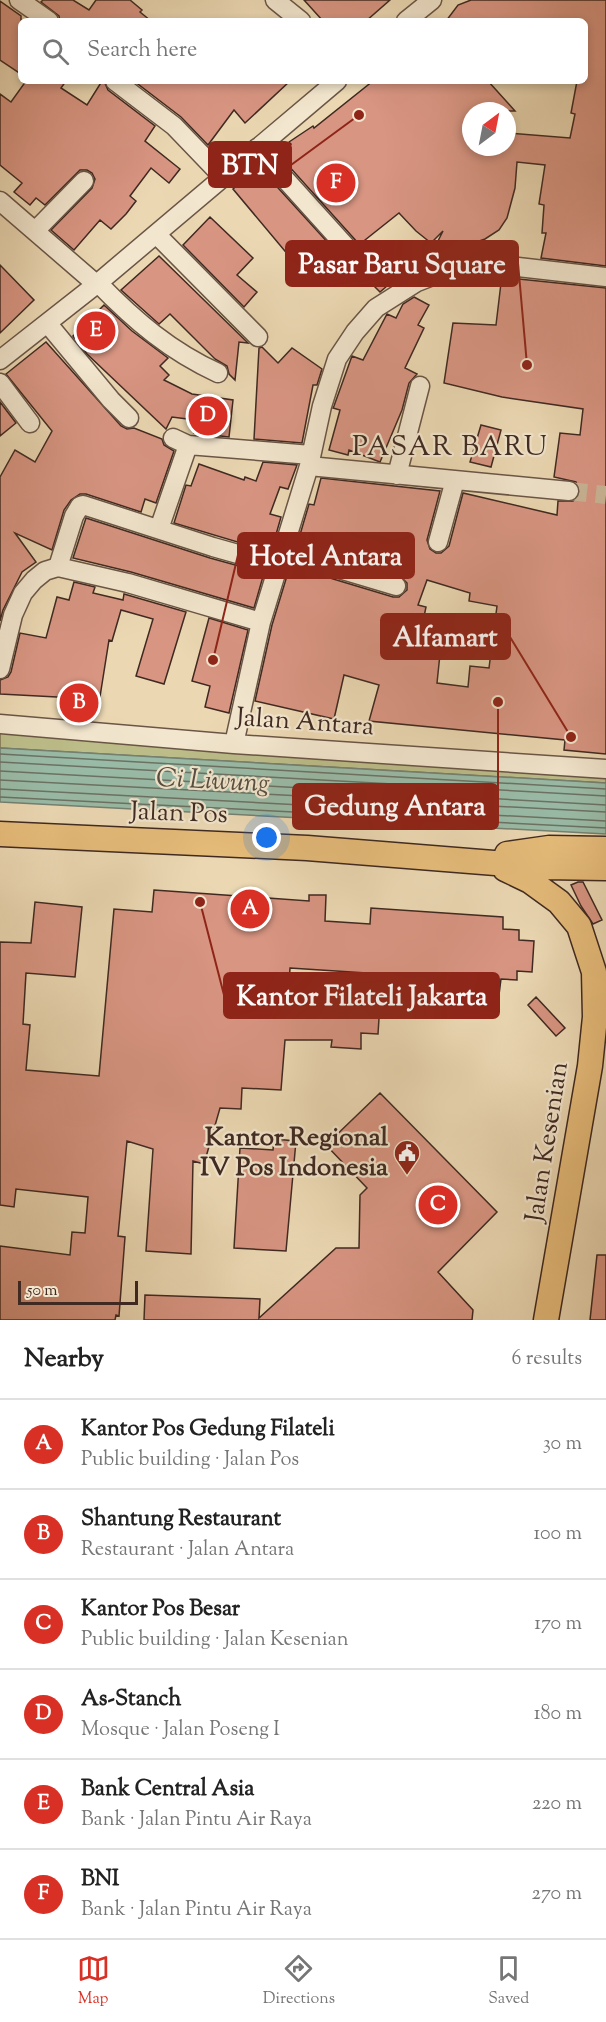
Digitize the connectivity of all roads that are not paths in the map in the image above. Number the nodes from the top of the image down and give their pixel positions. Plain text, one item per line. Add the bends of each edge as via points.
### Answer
1 (19, 0) edge
2 (275, 0) edge
3 (45, 18) edge
4 (297, 18) edge
5 (118, 84) edge
6 (333, 84) edge
7 (257, 148) junction
8 (223, 177) junction
9 (84, 181) dead end
10 (0, 201) edge
11 (34, 231) junction
12 (156, 234) junction
13 (350, 251) dead end
14 (606, 277) edge
15 (97, 284) junction
16 (48, 324) junction
17 (258, 337) dead end
18 (0, 360) edge
19 (218, 373) dead end
20 (0, 383) edge
21 (420, 386) dead end
22 (129, 418) dead end
23 (30, 423) dead end
24 (310, 460) junction
25 (396, 475) junction
26 (455, 480) junction
27 (569, 491) tunnel mouth
28 (159, 529) junction
29 (438, 542) dead end
30 (279, 559) junction
31 (58, 567) junction
32 (396, 586) dead end
33 (261, 622) junction
34 (0, 669) edge
35 (0, 724) edge
36 (234, 744) junction
37 (606, 769) edge
38 (0, 834) edge
39 (606, 849) edge
40 (485, 862) junction
41 (606, 868) edge
42 (606, 945) edge
43 (594, 972) junction
44 (546, 1320) edge

1 - 3 street
2 - 4 street
5 - 8 street via 174,126
6 - 7 street
7 - 8 street
7 - 13 street
8 - 12 street
9 - 11 street
10 - 11 street
11 - 15 street
12 - 15 street
12 - 17 street
14 - 24 street via 471,266 417,282 376,308 344,346 322,406
15 - 16 street
15 - 19 street via 149,332 191,361
16 - 18 street
16 - 22 street
20 - 23 street
21 - 25 street
24 - 25 street
24 - 28 street via 180,442
24 - 30 street
25 - 26 street
26 - 27 street
26 - 29 street
28 - 30 street
28 - 31 street via 80,506
30 - 32 street
30 - 33 street
31 - 33 street
31 - 34 street via 45,571 23,593 13,615
33 - 36 street
35 - 36 street, Jalan Antara
36 - 37 street, Jalan Antara
38 - 40 main road, Jalan Pos via 307,848
39 - 40 main road via 549,848 506,854
40 - 41 main road, Jalan Pos
40 - 43 main road via 530,881 559,903 579,926
42 - 43 main road
43 - 44 main road, Jalan Kesenian via 590,1066

